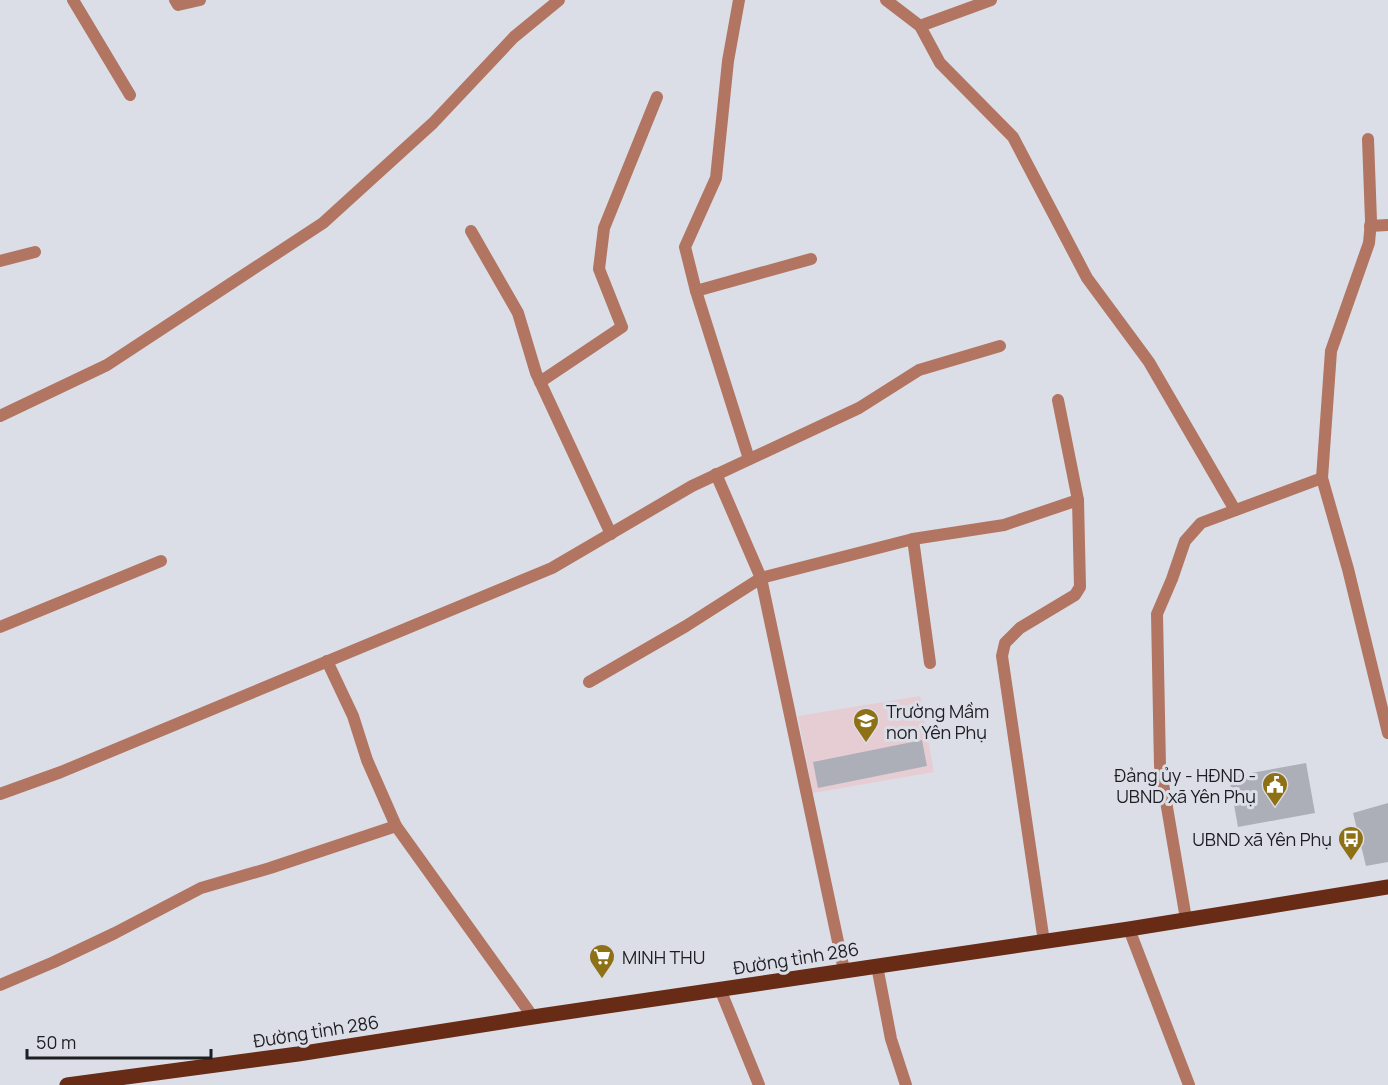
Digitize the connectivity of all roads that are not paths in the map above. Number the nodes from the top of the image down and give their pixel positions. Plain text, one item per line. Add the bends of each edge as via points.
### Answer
1 (73, 0) edge
2 (176, 0) edge
3 (200, 0) edge
4 (559, 0) edge
5 (739, 0) edge
6 (886, 0) edge
7 (991, 0) edge
8 (920, 26) junction
9 (130, 95) dead end
10 (657, 97) dead end
11 (1368, 140) dead end
12 (1388, 225) edge
13 (1370, 226) junction
14 (471, 231) dead end
15 (35, 252) dead end
16 (811, 259) dead end
17 (0, 261) edge
18 (696, 291) junction
19 (1000, 346) dead end
20 (540, 382) junction
21 (1058, 400) dead end
22 (0, 416) edge
23 (749, 459) junction
24 (717, 474) junction
25 (1322, 478) junction
26 (1078, 500) junction
27 (1234, 510) junction
28 (611, 534) junction
29 (913, 539) junction
30 (161, 561) dead end
31 (761, 578) junction
32 (0, 627) edge
33 (327, 661) junction
34 (930, 663) dead end
35 (589, 682) dead end
36 (1388, 733) edge
37 (0, 794) edge
38 (396, 826) junction
39 (1388, 887) edge
40 (1186, 919) junction
41 (1129, 929) junction
42 (1044, 942) junction
43 (877, 966) junction
44 (844, 970) junction
45 (0, 985) edge
46 (720, 989) junction
47 (533, 1017) junction
48 (67, 1085) edge
49 (759, 1085) edge
50 (906, 1085) edge
51 (1189, 1085) edge

1 - 9 street
2 - 3 street via 178,5
4 - 22 street via 514,38 433,123 323,223 107,365
5 - 18 street via 728,61 716,178 685,247
6 - 8 street
7 - 8 street
8 - 27 street via 940,63 1013,137 1087,278 1149,362
10 - 20 street via 604,228 599,269 622,327
11 - 13 street
12 - 13 street
13 - 25 street via 1369,243 1331,351
14 - 20 street via 518,313
15 - 17 street
16 - 18 street
18 - 23 street
19 - 23 street via 919,370 859,408
20 - 28 street
21 - 26 street
23 - 24 street
24 - 28 street
24 - 31 street
25 - 27 street
25 - 36 street
26 - 29 street via 1004,525
26 - 42 street via 1080,587 1075,595 1020,628 1005,643 1002,656
27 - 40 street via 1201,523 1185,541 1157,614 1160,766
28 - 33 street via 552,568
29 - 31 street
29 - 34 street
30 - 32 street
31 - 35 street
31 - 44 street
33 - 37 street
33 - 38 street
38 - 45 street via 201,888 115,933
38 - 47 street
39 - 40 main road, Đường tỉnh 286
40 - 41 main road, Đường tỉnh 286
41 - 42 main road, Đường tỉnh 286
41 - 51 street
42 - 43 main road, Đường tỉnh 286
43 - 44 main road, Đường tỉnh 286
43 - 50 street via 891,1039
44 - 46 main road, Đường tỉnh 286
46 - 47 main road, Đường tỉnh 286
46 - 49 street
47 - 48 main road, Đường tỉnh 286

